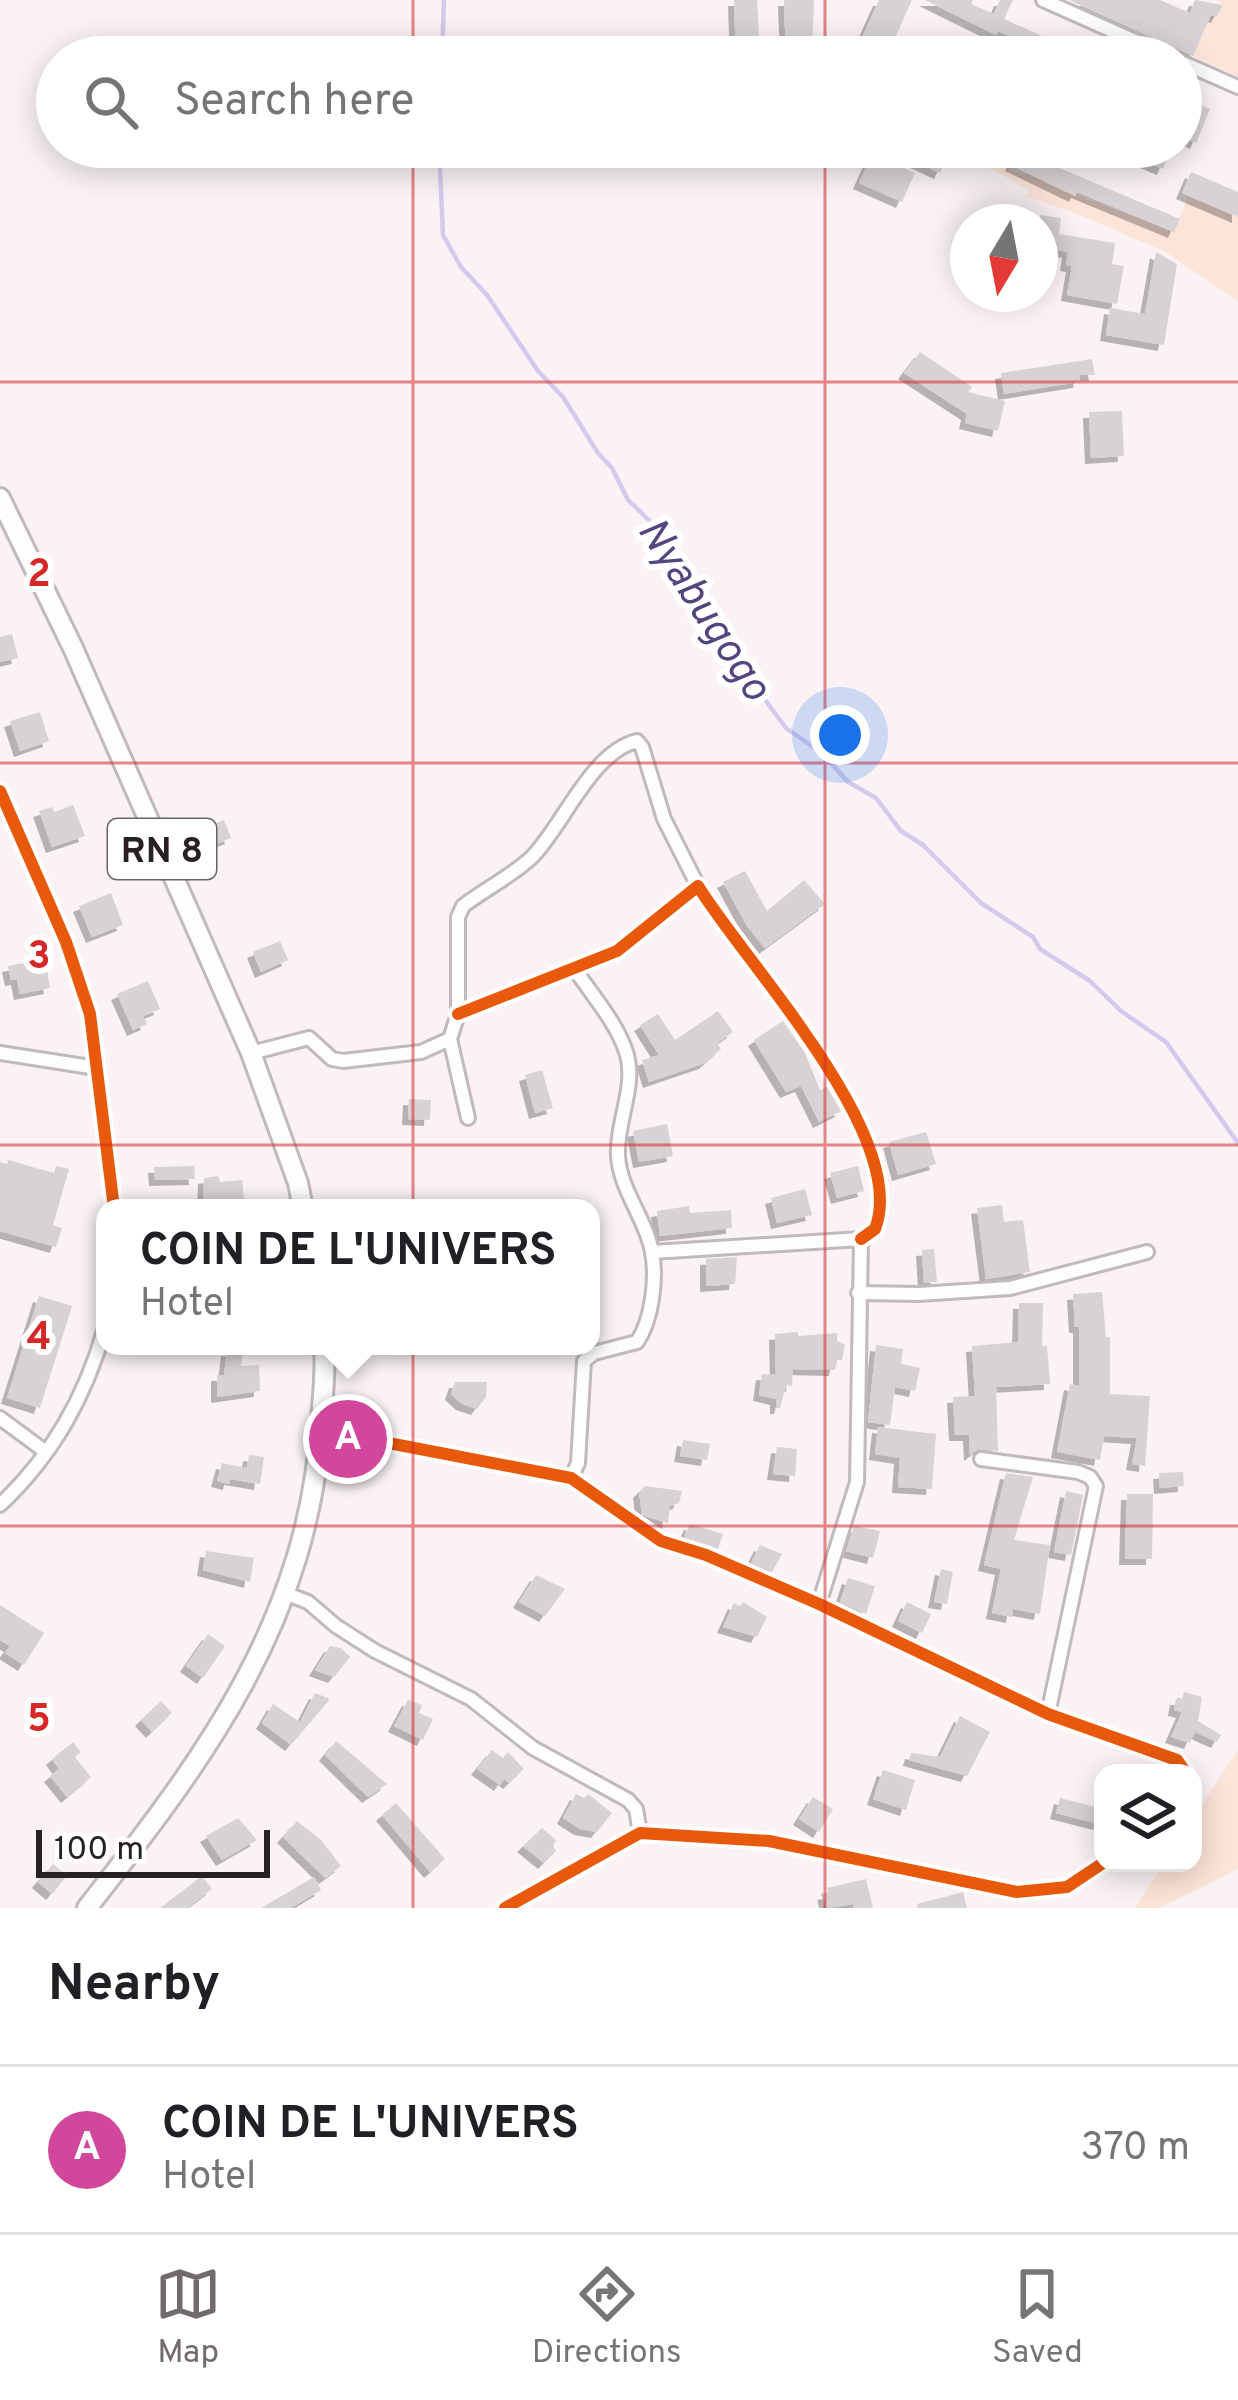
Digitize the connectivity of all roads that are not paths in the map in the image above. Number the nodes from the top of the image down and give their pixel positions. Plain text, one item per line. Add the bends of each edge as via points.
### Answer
1 (1043, 0) edge
2 (1124, 36) edge
3 (1202, 71) edge
4 (1238, 87) edge
5 (0, 499) edge
6 (0, 791) edge
7 (698, 886) junction
8 (574, 968) junction
9 (458, 1014) junction
10 (450, 1039) junction
11 (0, 1053) edge
12 (250, 1053) junction
13 (97, 1068) junction
14 (469, 1118) dead end
15 (113, 1199) edge
16 (301, 1199) edge
17 (860, 1239) junction
18 (652, 1252) junction
19 (1147, 1252) dead end
20 (858, 1293) junction
21 (600, 1351) edge
22 (96, 1353) edge
23 (324, 1355) edge
24 (592, 1355) edge
25 (0, 1418) edge
26 (321, 1430) junction
27 (46, 1452) junction
28 (981, 1459) dead end
29 (571, 1478) junction
30 (0, 1504) edge
31 (287, 1594) junction
32 (819, 1604) junction
33 (1048, 1714) junction
34 (1180, 1764) edge
35 (640, 1833) junction
36 (1094, 1869) edge
37 (87, 1908) edge
38 (505, 1908) edge

1 - 2 street
3 - 4 street
5 - 12 main road, RN 8
6 - 13 street via 66,942 90,1014
7 - 8 street via 616,951
7 - 9 street via 664,819 642,747 630,741 566,806 533,856 463,906
7 - 17 street via 854,1113 881,1195 875,1229
8 - 9 street
8 - 18 street via 625,1048 631,1071 618,1163
9 - 10 street
10 - 12 street via 421,1052 343,1061 309,1038
10 - 14 street
11 - 13 street
12 - 16 main road, RN 8
13 - 15 street
17 - 18 street
17 - 20 street
18 - 21 street via 644,1331 637,1342
19 - 20 street via 1010,1288
20 - 32 street via 856,1482
22 - 27 street via 76,1408
23 - 26 main road
24 - 29 street via 584,1361
25 - 27 street
26 - 29 street
26 - 31 main road
27 - 30 street
28 - 33 street via 1078,1472 1096,1486
29 - 32 street via 661,1541
31 - 35 street via 628,1800
31 - 37 main road via 232,1708 181,1789
32 - 33 street
33 - 34 street
35 - 36 street via 769,1841 1017,1892 1066,1887
35 - 38 street

